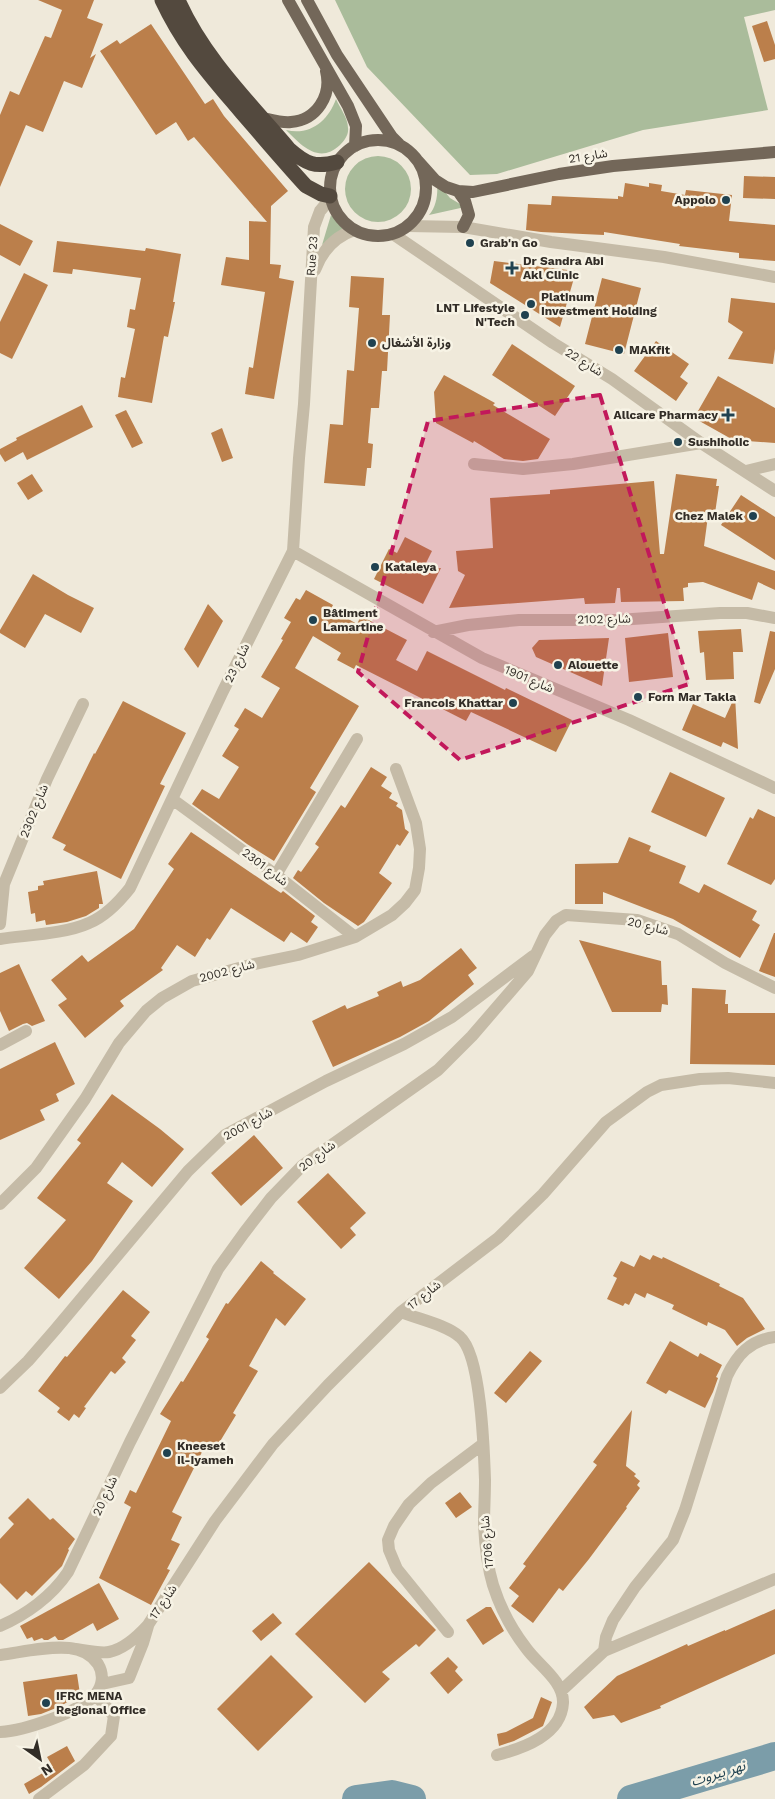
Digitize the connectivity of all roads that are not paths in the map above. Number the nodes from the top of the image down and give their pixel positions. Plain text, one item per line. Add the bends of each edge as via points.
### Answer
1 (162, 0) edge
2 (178, 0) edge
3 (288, 0) edge
4 (307, 0) edge
5 (324, 66) junction
6 (233, 93) junction
7 (263, 118) junction
8 (399, 144) junction
9 (355, 146) junction
10 (775, 152) edge
11 (418, 161) junction
12 (337, 162) junction
13 (458, 191) junction
14 (330, 197) junction
15 (408, 226) junction
16 (463, 227) junction
17 (354, 230) junction
18 (393, 234) junction
19 (775, 276) edge
20 (310, 282) junction
21 (701, 443) junction
22 (474, 464) dead end
23 (775, 464) edge
24 (746, 472) junction
25 (775, 492) edge
26 (293, 551) junction
27 (775, 618) edge
28 (433, 632) junction
29 (83, 704) dead end
30 (357, 739) dead end
31 (396, 769) dead end
32 (775, 788) edge
33 (172, 799) junction
34 (276, 875) junction
35 (0, 924) edge
36 (355, 937) junction
37 (0, 939) edge
38 (535, 954) junction
39 (775, 988) edge
40 (26, 1030) dead end
41 (0, 1045) edge
42 (775, 1083) edge
43 (0, 1204) edge
44 (401, 1312) junction
45 (775, 1337) edge
46 (0, 1388) edge
47 (484, 1444) junction
48 (775, 1579) edge
49 (148, 1625) junction
50 (0, 1626) edge
51 (448, 1632) dead end
52 (69, 1648) junction
53 (604, 1651) junction
54 (0, 1656) edge
55 (99, 1689) junction
56 (562, 1690) junction
57 (0, 1732) edge
58 (497, 1755) dead end
59 (40, 1799) edge

1 - 6 highway via 189,50
2 - 6 highway
3 - 5 main road
4 - 8 main road via 337,55
5 - 7 main road via 328,78 327,92 313,114 289,123
5 - 9 main road via 356,126
6 - 7 highway
6 - 14 highway via 306,186
7 - 12 highway via 300,159 324,165
8 - 9 main road via 376,140
8 - 11 main road
9 - 12 main road
10 - 13 main road, شارع 21 via 613,166 473,192
11 - 13 main road, شارع 21 via 435,180
11 - 15 main road via 427,188 418,216
12 - 14 main road via 330,178
13 - 16 main road via 469,215
14 - 17 main road via 339,217
14 - 20 street, Rue 23 via 314,227
15 - 16 street
15 - 18 main road
16 - 19 street
17 - 18 main road via 367,235
17 - 20 street, Rue 23 via 328,246
18 - 21 street, شارع 22 via 553,343 612,379
20 - 26 street, شارع 23
21 - 22 street via 523,469
21 - 24 street, شارع 22
23 - 24 street
24 - 25 street, شارع 22
26 - 28 street, شارع 1901
26 - 33 street, شارع 23
27 - 28 street, شارع 2102 via 729,613 618,620 519,620
28 - 32 street, شارع 1901 via 482,658 629,720
29 - 35 street, شارع 2302 via 4,884
30 - 34 street
31 - 36 street, شارع 2002 via 416,823 420,849 415,890 392,915
33 - 34 street, شارع 2301
33 - 37 street, شارع 23 via 130,888 120,902 88,924
34 - 36 street, شارع 2301
36 - 43 street, شارع 2002 via 298,955 192,981 162,998 146,1011 120,1043 36,1168
38 - 39 street, شارع 20 via 556,921 566,916 637,920 678,934 724,963
38 - 46 street, شارع 2001 via 452,1017 224,1135 188,1170 55,1330
38 - 50 street, شارع 20 via 528,971 513,990 438,1070 302,1166 272,1198 218,1269 68,1572 49,1594
40 - 41 street
42 - 44 street, شارع 17 via 700,1079 661,1085 647,1092 606,1122 543,1194 498,1238
44 - 47 street, شارع 1706 via 449,1329 462,1338 470,1351 476,1378
44 - 49 street, شارع 17 via 273,1444 214,1521
45 - 53 street via 747,1347 733,1364 673,1540 613,1620
47 - 51 street via 431,1483 409,1504 388,1540 397,1569
47 - 56 street, شارع 1706 via 484,1524 493,1586 516,1634
48 - 53 street
49 - 52 street, شارع 17 via 129,1642 109,1652
49 - 55 street, شارع 17 via 129,1678
52 - 54 street, شارع 17
52 - 55 street via 83,1651 96,1661 102,1671
53 - 56 street
55 - 57 street via 86,1703 57,1717
55 - 59 street via 114,1716 111,1736 84,1765
56 - 58 street via 563,1704 557,1724 524,1747

